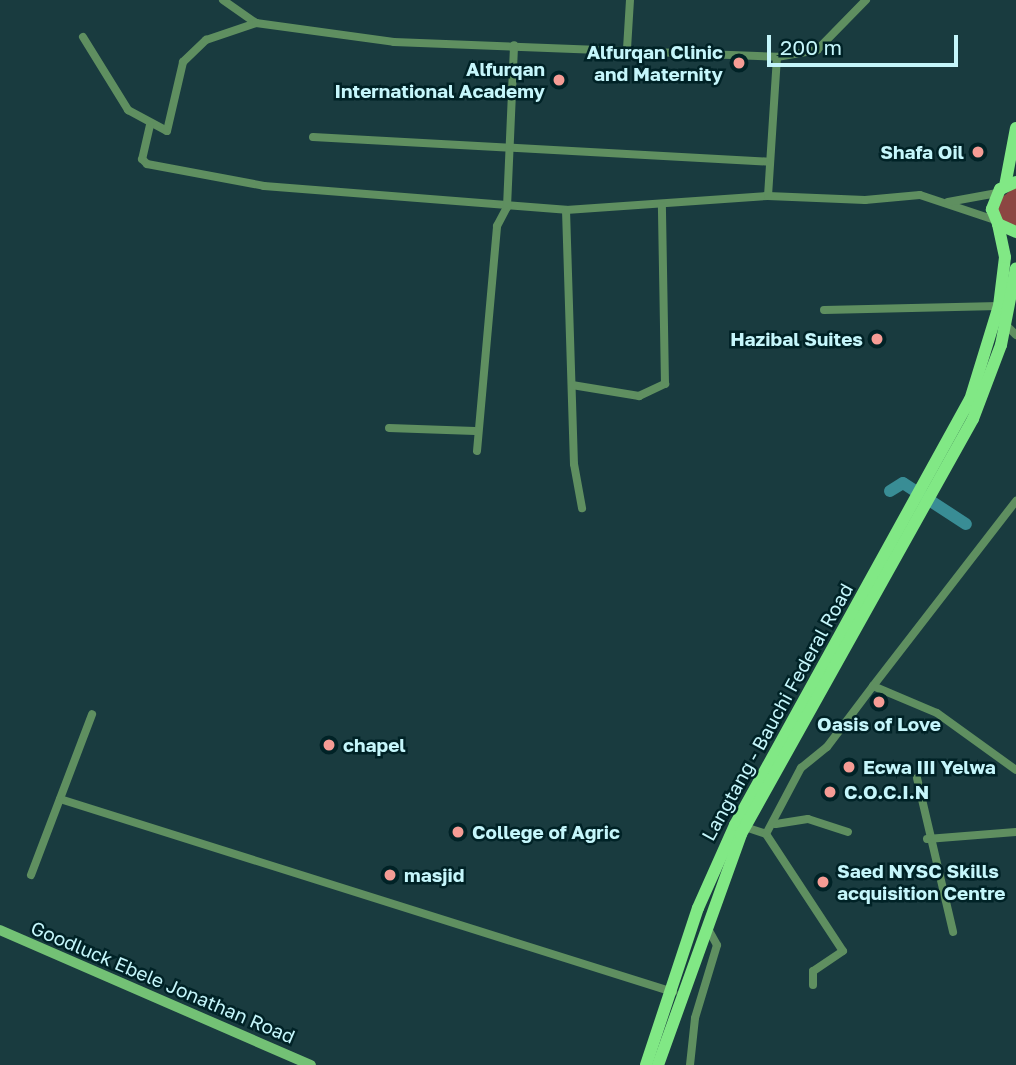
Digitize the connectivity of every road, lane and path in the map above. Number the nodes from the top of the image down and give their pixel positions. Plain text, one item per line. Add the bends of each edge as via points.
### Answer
1 (223, 0) edge
2 (630, 0) edge
3 (866, 0) edge
4 (256, 23) junction
5 (83, 37) dead end
6 (514, 45) junction
7 (627, 49) junction
8 (776, 57) junction
9 (150, 125) junction
10 (1016, 128) edge
11 (313, 137) dead end
12 (511, 151) junction
13 (769, 162) junction
14 (1006, 187) edge
15 (768, 196) junction
16 (947, 203) junction
17 (662, 206) junction
18 (508, 207) junction
19 (566, 210) junction
20 (997, 222) junction
21 (1016, 232) edge
22 (1016, 268) edge
23 (999, 306) junction
24 (824, 310) dead end
25 (1006, 326) junction
26 (1016, 335) edge
27 (572, 385) junction
28 (389, 428) dead end
29 (475, 431) junction
30 (477, 451) dead end
31 (929, 490) junction
32 (919, 506) junction
33 (1015, 507) edge
34 (582, 508) dead end
35 (873, 685) junction
36 (92, 714) dead end
37 (1016, 770) edge
38 (917, 778) dead end
39 (60, 799) junction
40 (776, 824) junction
41 (745, 827) junction
42 (848, 832) dead end
43 (1016, 832) edge
44 (766, 834) junction
45 (927, 839) junction
46 (31, 875) dead end
47 (704, 925) junction
48 (0, 930) edge
49 (953, 932) dead end
50 (814, 985) dead end
51 (674, 992) junction
52 (311, 1065) edge
53 (646, 1065) edge
54 (658, 1065) edge
55 (690, 1065) edge

1 - 4 street
2 - 7 street
3 - 8 street via 817,50
4 - 6 street via 394,42
4 - 9 street via 200,45 183,62 172,127
5 - 9 street via 128,110
6 - 7 street
6 - 12 street
7 - 8 street
8 - 13 street
9 - 18 street via 142,159 151,166 254,185
10 - 14 main road
11 - 12 street
12 - 13 street
12 - 18 street
13 - 15 street
14 - 16 street
14 - 20 main road
15 - 16 street via 865,200 920,194
15 - 17 street
16 - 20 street
17 - 19 street
17 - 27 street via 665,384 639,396
18 - 19 street
18 - 29 street via 497,226
19 - 27 street
20 - 21 main road
20 - 23 main road via 1005,257
22 - 25 main road
23 - 24 street
23 - 31 main road via 970,400
25 - 26 street
25 - 31 main road via 980,405
27 - 34 street
28 - 29 street
29 - 30 street
31 - 32 main road
32 - 41 main road
32 - 51 main road, Langtang - Bauchi Federal Road via 735,825
33 - 35 street
35 - 37 street via 937,713
35 - 40 street via 827,747 801,768
36 - 39 street
38 - 45 street
39 - 46 street
39 - 51 street
40 - 42 street via 808,819
40 - 44 street
41 - 44 street
41 - 47 main road
43 - 45 street
44 - 50 street via 843,951 813,971
45 - 49 street
47 - 51 main road
47 - 55 street via 718,945 695,1018
48 - 52 main road, Goodluck Ebele Jonathan Road
51 - 53 main road, Langtang - Bauchi Federal Road
51 - 54 main road

